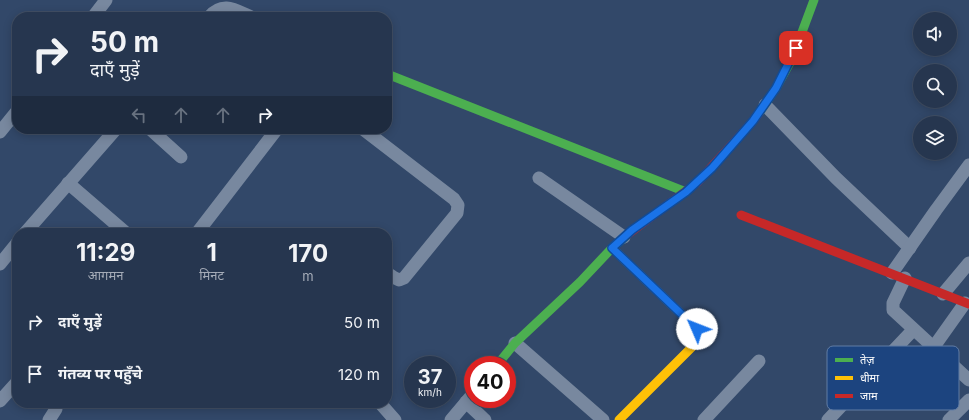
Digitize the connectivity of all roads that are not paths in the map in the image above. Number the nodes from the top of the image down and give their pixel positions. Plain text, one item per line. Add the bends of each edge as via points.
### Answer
1 (106, 0) edge
2 (814, 0) edge
3 (97, 12) edge
4 (214, 12) edge
5 (239, 12) edge
6 (392, 76) edge
7 (765, 105) junction
8 (12, 117) edge
9 (0, 132) edge
10 (112, 134) edge
11 (156, 134) edge
12 (273, 134) edge
13 (370, 134) edge
14 (181, 157) dead end
15 (969, 165) edge
16 (539, 178) dead end
17 (68, 183) junction
18 (686, 192) junction
19 (741, 215) dead end
20 (29, 228) edge
21 (120, 228) edge
22 (201, 228) edge
23 (624, 237) junction
24 (612, 248) junction
25 (910, 248) junction
26 (12, 249) edge
27 (969, 263) edge
28 (0, 264) edge
29 (892, 273) junction
30 (392, 277) edge
31 (905, 278) junction
32 (943, 294) junction
33 (967, 303) edge
34 (914, 330) junction
35 (515, 343) junction
36 (899, 346) edge
37 (931, 346) edge
38 (935, 346) edge
39 (504, 356) edge
40 (759, 361) dead end
41 (959, 371) edge
42 (969, 380) edge
43 (12, 388) edge
44 (969, 400) edge
45 (0, 401) edge
46 (464, 405) edge
47 (56, 408) edge
48 (384, 408) edge
49 (477, 408) edge
50 (838, 410) edge
51 (49, 420) edge
52 (395, 420) edge
53 (451, 420) edge
54 (485, 420) edge
55 (603, 420) edge
56 (619, 420) edge
57 (704, 420) edge
58 (828, 420) edge
59 (949, 420) edge

1 - 3 street
2 - 7 street via 792,59
4 - 5 street via 223,7
6 - 18 street
7 - 18 street via 712,168
7 - 25 street via 836,178
8 - 9 street
10 - 17 street
11 - 14 street
12 - 22 street
13 - 30 street via 454,199 458,205 456,213 404,278 399,280
15 - 25 street
16 - 23 street
17 - 20 street
17 - 21 street
18 - 23 street
19 - 29 street
23 - 24 street
24 - 35 street
24 - 56 street via 697,329 699,335 688,352
25 - 29 street
26 - 28 street
27 - 32 street
29 - 31 street
31 - 32 street
31 - 34 street via 893,303 893,310
32 - 33 street
33 - 38 street
34 - 36 street
34 - 37 street
35 - 39 street
35 - 55 street
40 - 57 street
41 - 42 street
43 - 45 street
44 - 59 street
46 - 53 street
47 - 51 street
48 - 52 street
49 - 54 street
50 - 58 street

